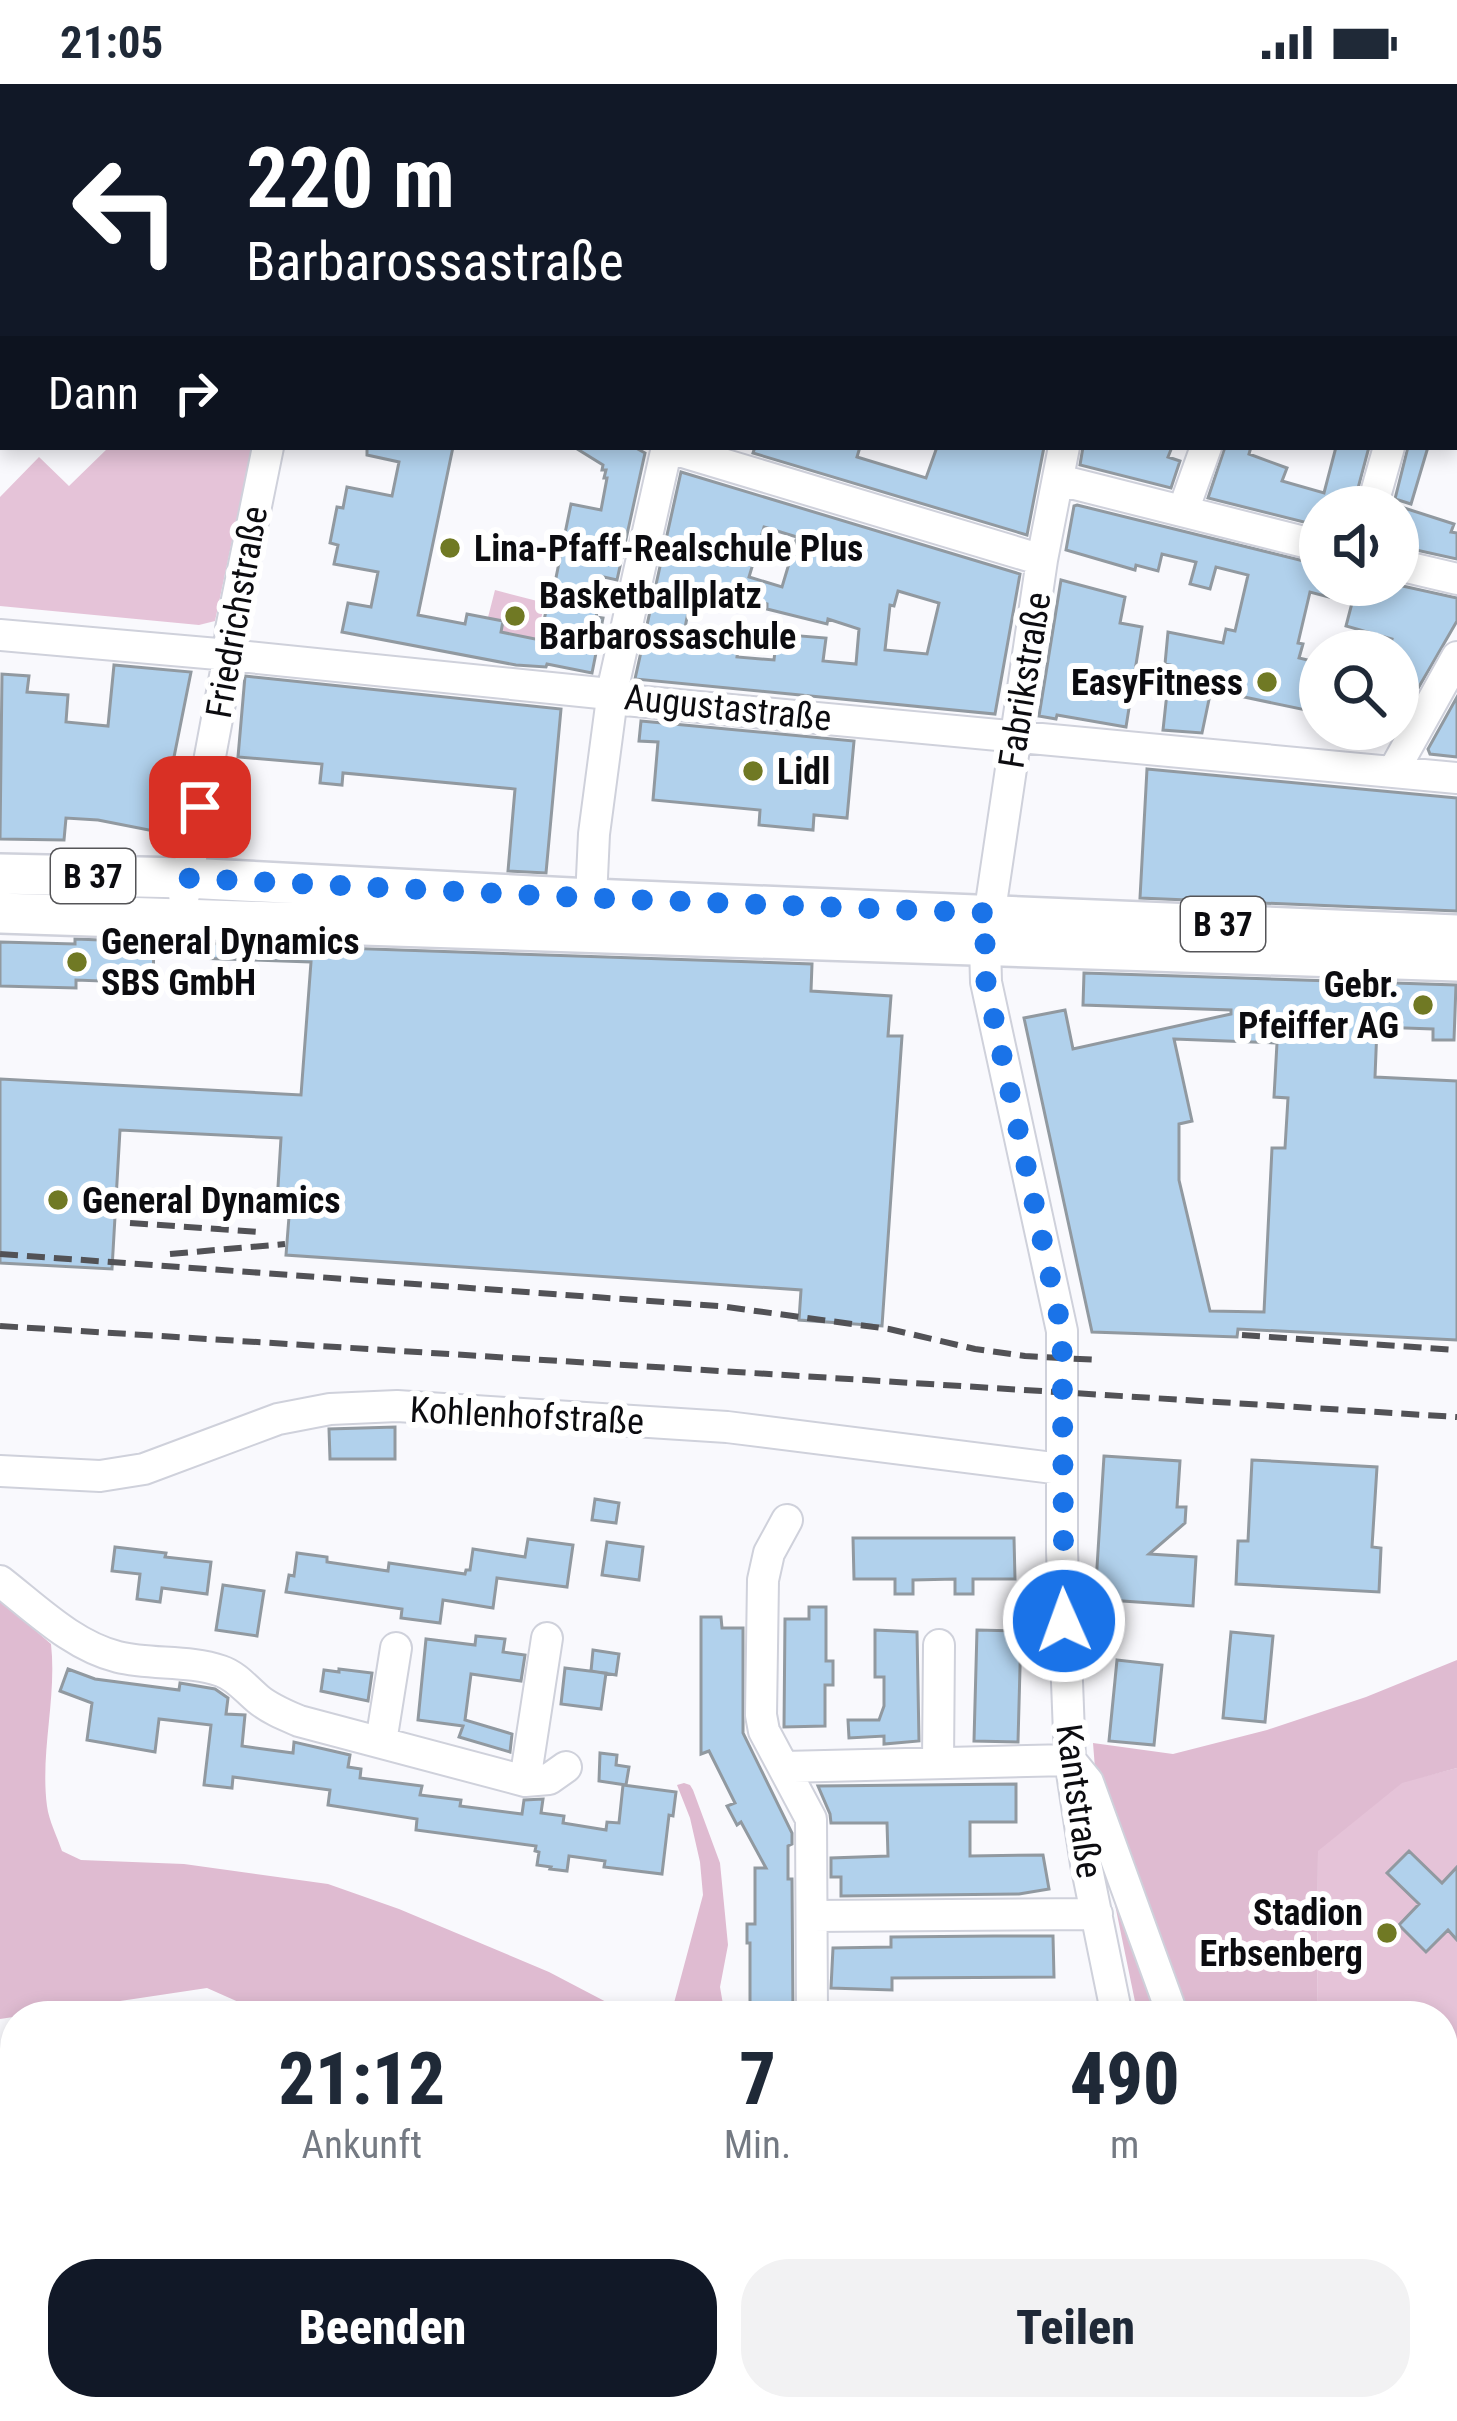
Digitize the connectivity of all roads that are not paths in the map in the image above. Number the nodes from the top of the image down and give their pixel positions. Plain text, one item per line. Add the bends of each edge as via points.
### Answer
1 (267, 450) edge
2 (666, 450) edge
3 (677, 450) edge
4 (1064, 450) edge
5 (1205, 450) edge
6 (1388, 450) edge
7 (1059, 480) junction
8 (1378, 486) edge
9 (1183, 512) junction
10 (1299, 541) edge
11 (1042, 560) junction
12 (1419, 570) edge
13 (1457, 580) edge
14 (0, 635) edge
15 (230, 655) junction
16 (1457, 657) edge
17 (612, 696) junction
18 (1015, 735) junction
19 (1393, 772) junction
20 (1457, 778) edge
21 (0, 874) edge
22 (186, 878) junction
23 (591, 898) junction
24 (0, 913) edge
25 (181, 919) junction
26 (987, 928) junction
27 (1457, 934) edge
28 (1457, 961) edge
29 (1061, 1469) junction
30 (0, 1471) edge
31 (787, 1520) dead end
32 (0, 1581) edge
33 (547, 1637) dead end
34 (939, 1645) dead end
35 (396, 1648) dead end
36 (381, 1742) junction
37 (1070, 1760) junction
38 (938, 1762) junction
39 (566, 1767) dead end
40 (784, 1767) junction
41 (525, 1781) junction
42 (1097, 1914) junction
43 (812, 1916) junction
44 (812, 2001) edge
45 (1114, 2001) edge
46 (1168, 2001) edge

1 - 15 street, Friedrichstraße
2 - 17 street
3 - 11 street
4 - 7 street, Fabrikstraße
5 - 9 street
6 - 8 street
7 - 9 street
7 - 11 street, Fabrikstraße
9 - 10 street
11 - 18 street, Fabrikstraße
12 - 13 street
14 - 15 street, Augustastraße
15 - 17 street, Augustastraße
15 - 22 street, Friedrichstraße
16 - 19 street
17 - 18 street, Augustastraße
17 - 23 street
18 - 19 street, Augustastraße
18 - 26 street, Fabrikstraße
19 - 20 street, Augustastraße
21 - 22 main road, B 37
22 - 23 main road, B 37
22 - 25 street, Friedrichstraße
23 - 26 main road, B 37
24 - 25 main road, B 37
25 - 26 main road, B 37
26 - 27 main road, B 37
26 - 28 main road, B 37
26 - 29 street, Kantstraße via 986,982 1062,1331
29 - 30 street, Kohlenhofstraße via 727,1427 397,1406 278,1419 144,1469 100,1476
29 - 37 street, Kantstraße
31 - 40 street via 770,1553 761,1608 761,1715
32 - 36 street via 101,1652 218,1669 277,1712
33 - 41 street
34 - 38 street
35 - 36 street
36 - 41 street
37 - 38 street
37 - 42 street, Kantstraße
37 - 46 street via 1088,1782
38 - 40 street
39 - 41 street
40 - 43 street via 811,1819
42 - 43 street
42 - 45 street, Kantstraße
43 - 44 street

